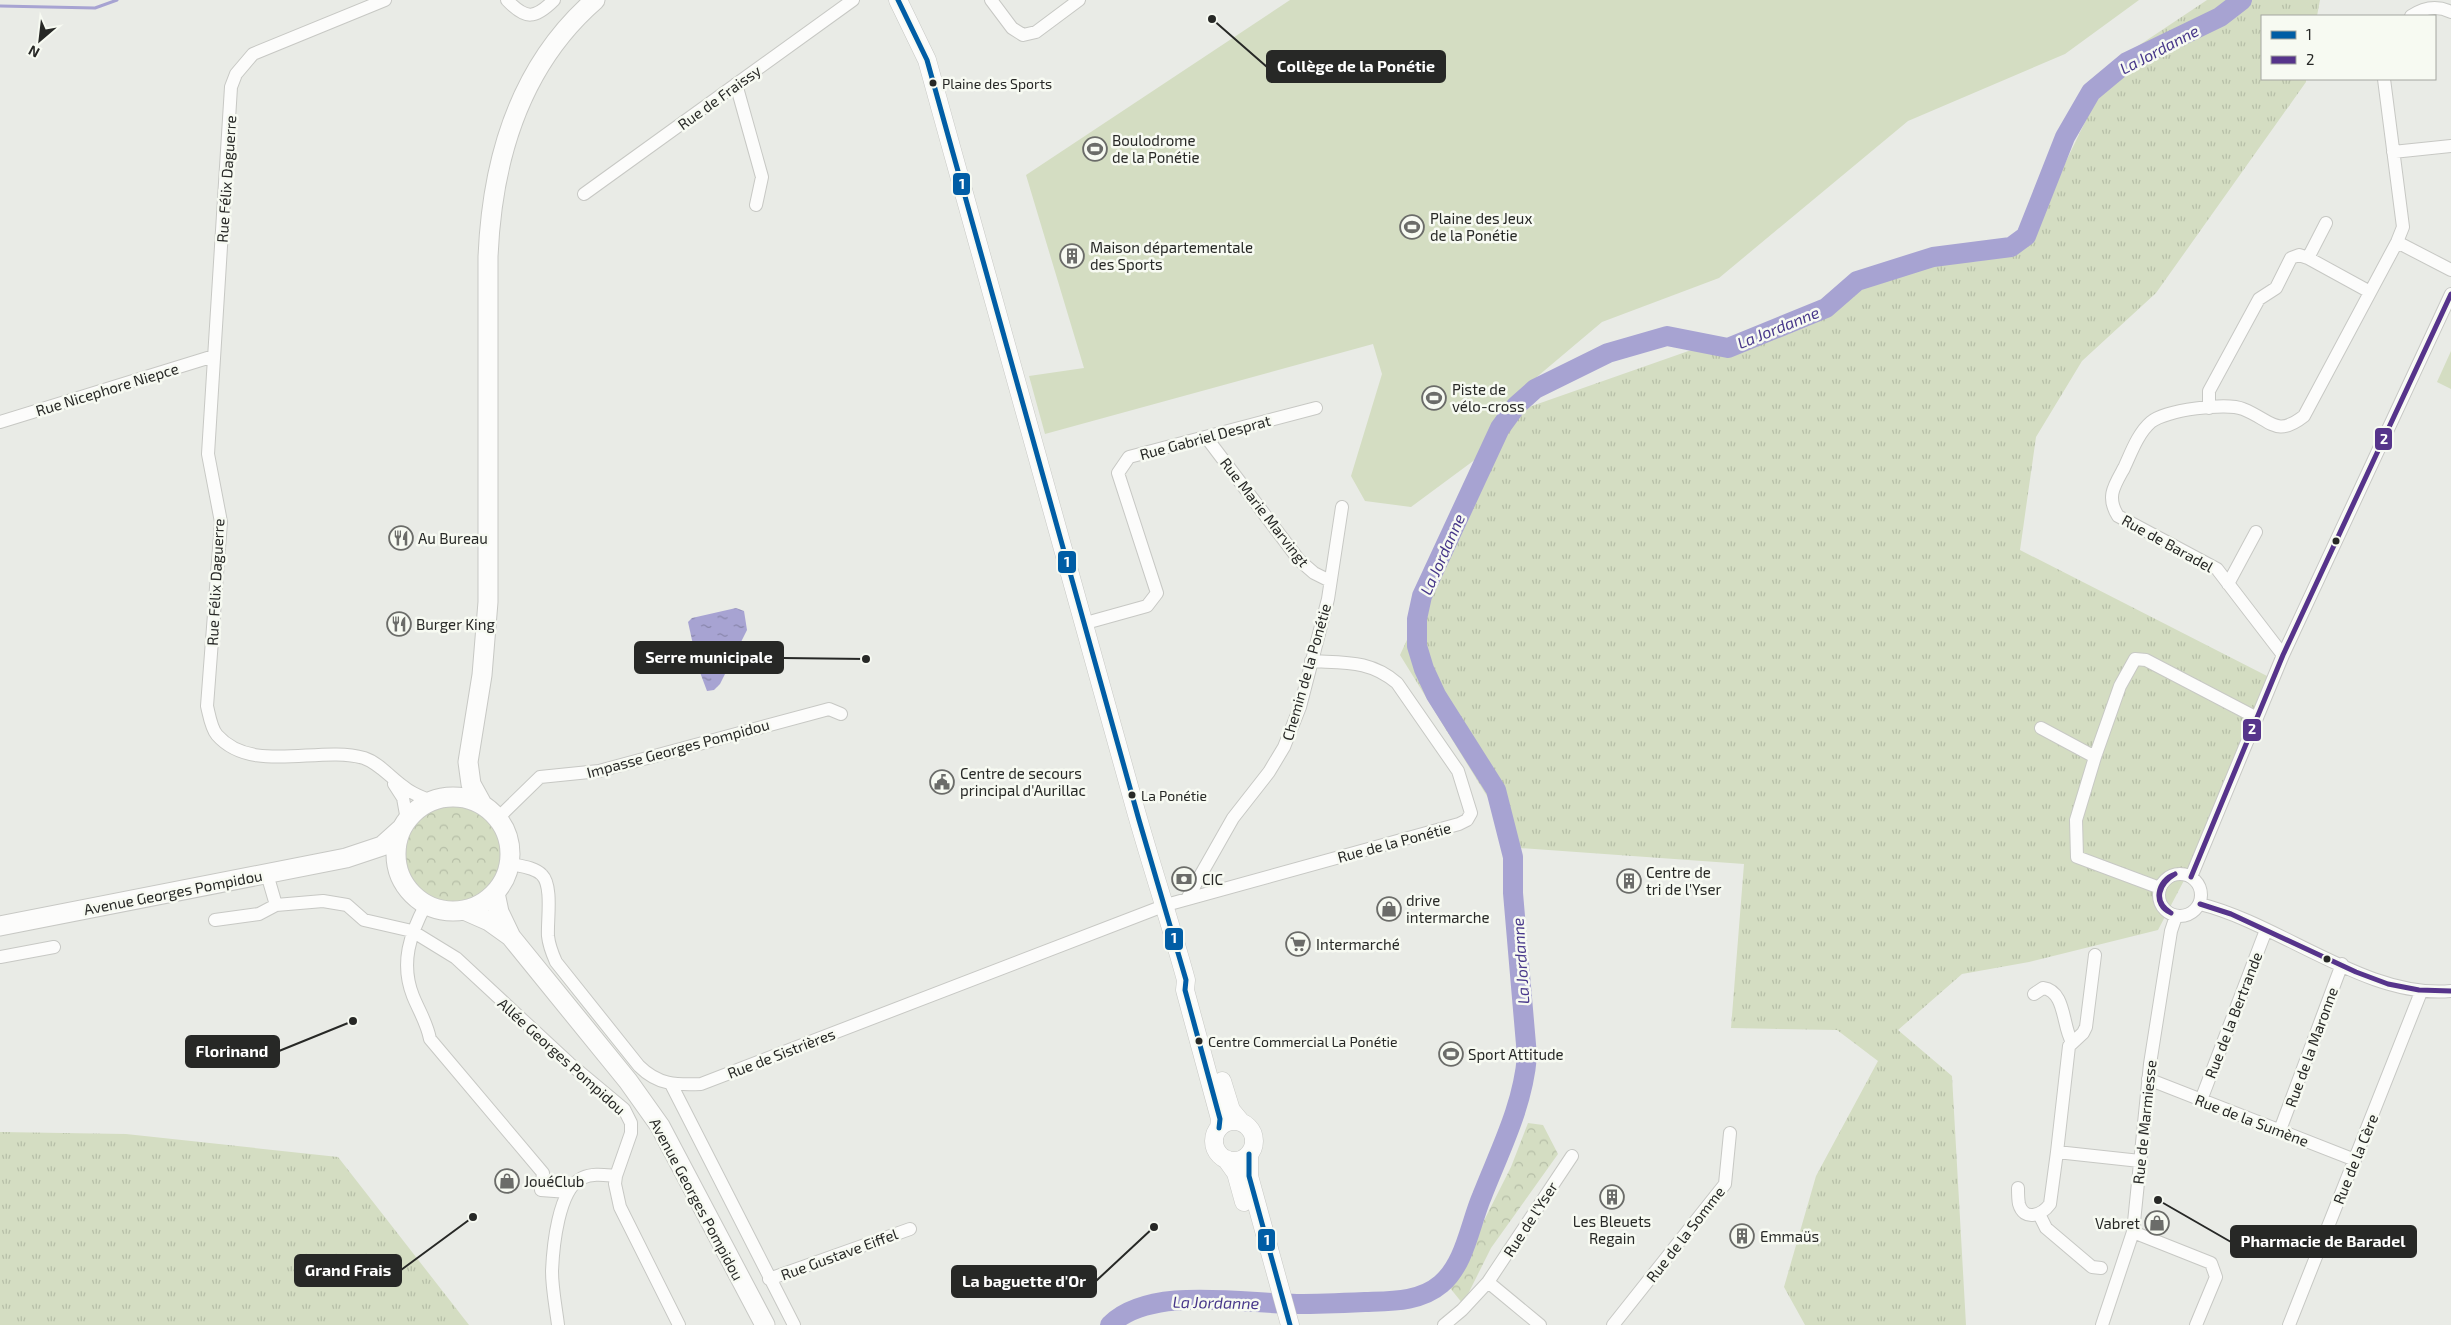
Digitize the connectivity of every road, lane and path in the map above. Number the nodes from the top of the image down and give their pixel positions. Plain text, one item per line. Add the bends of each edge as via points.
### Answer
1 (385, 0) edge
2 (507, 0) edge
3 (554, 0) edge
4 (595, 0) edge
5 (853, 0) edge
6 (898, 0) edge
7 (909, 0) edge
8 (992, 0) edge
9 (1079, 0) edge
10 (2448, 7) edge
11 (2412, 15) edge
12 (2384, 80) edge
13 (736, 84) junction
14 (2451, 146) edge
15 (2393, 152) junction
16 (584, 194) dead end
17 (756, 205) dead end
18 (2326, 223) dead end
19 (2397, 242) junction
20 (2308, 258) junction
21 (2451, 270) edge
22 (2370, 292) junction
23 (2451, 294) edge
24 (214, 356) junction
25 (1316, 408) dead end
26 (2209, 408) junction
27 (0, 422) edge
28 (1206, 437) junction
29 (1342, 507) dead end
30 (2256, 532) dead end
31 (1330, 582) junction
32 (2228, 584) junction
33 (1093, 621) junction
34 (2283, 655) junction
35 (1311, 660) junction
36 (841, 714) dead end
37 (2257, 718) junction
38 (2041, 728) dead end
39 (2095, 757) junction
40 (468, 762) junction
41 (383, 770) junction
42 (437, 799) junction
43 (482, 804) junction
44 (498, 818) junction
45 (404, 824) junction
46 (346, 858) junction
47 (510, 864) junction
48 (398, 870) junction
49 (267, 874) junction
50 (2191, 877) junction
51 (2160, 888) junction
52 (495, 893) junction
53 (1187, 899) junction
54 (426, 904) junction
55 (2200, 904) junction
56 (276, 905) junction
57 (1166, 905) junction
58 (464, 910) junction
59 (2176, 916) junction
60 (215, 920) dead end
61 (0, 926) edge
62 (2266, 930) junction
63 (412, 931) junction
64 (511, 937) junction
65 (54, 947) dead end
66 (2095, 954) dead end
67 (0, 958) edge
68 (2342, 964) junction
69 (1186, 980) junction
70 (2451, 991) edge
71 (2421, 992) junction
72 (2034, 994) dead end
73 (2072, 1042) junction
74 (2148, 1079) junction
75 (672, 1084) junction
76 (2201, 1100) junction
77 (1241, 1122) junction
78 (1219, 1128) junction
79 (2280, 1130) junction
80 (1730, 1133) dead end
81 (2057, 1152) junction
82 (1249, 1154) junction
83 (1572, 1156) dead end
84 (1226, 1159) junction
85 (2355, 1160) junction
86 (2140, 1161) junction
87 (616, 1176) junction
88 (2018, 1188) dead end
89 (568, 1192) junction
90 (2039, 1214) junction
91 (910, 1228) dead end
92 (2133, 1232) junction
93 (2101, 1268) dead end
94 (1271, 1275) junction
95 (769, 1279) junction
96 (1488, 1282) junction
97 (1284, 1322) edge
98 (558, 1325) edge
99 (679, 1325) edge
100 (765, 1325) edge
101 (794, 1325) edge
102 (1444, 1325) edge
103 (1540, 1325) edge
104 (1613, 1325) edge
105 (2102, 1325) edge
106 (2196, 1325) edge
107 (2289, 1325) edge

1 - 24 street, Rue Félix Daguerre via 252,54 236,74 232,87
2 - 3 street via 517,11 530,16 542,12
4 - 40 main road via 563,33 528,86 510,127 494,182 488,257 488,602 482,675
5 - 13 street, Rue de Fraissy
6 - 57 street via 927,60 1156,884
7 - 33 street via 926,31 945,86
8 - 9 street via 1012,28 1023,35 1036,32
10 - 11 street via 2422,8
12 - 15 street, Rue de Baradel
13 - 16 street, Rue de Fraissy
13 - 17 street via 762,177
14 - 15 street
15 - 19 street, Rue de Baradel via 2403,227
18 - 20 street
19 - 21 street
19 - 22 street, Rue de Baradel
20 - 22 street
20 - 26 street via 2300,255 2291,258 2276,288 2259,299 2209,391
22 - 26 street, Rue de Baradel via 2304,416 2290,427 2277,427 2242,409 2228,406
23 - 34 street
24 - 27 street, Rue Nicephore Niepce
24 - 41 street, Rue Félix Daguerre via 208,454 221,522 207,706 216,734 236,749 262,756 348,756 365,759
25 - 28 street, Rue Gabriel Desprat
26 - 32 street, Rue de Baradel via 2164,414 2151,421 2113,489 2111,506 2118,516 2217,569
28 - 31 street, Rue Marie Marvingt via 1299,560
28 - 33 street, Rue Gabriel Desprat via 1129,457 1118,473 1157,593 1147,606
29 - 31 street, Chemin de la Ponétie
30 - 32 street, Rue de Baradel
31 - 35 street, Chemin de la Ponétie
32 - 34 street, Rue de Baradel
33 - 57 street via 1166,882
34 - 37 street
35 - 53 street, Chemin de la Ponétie via 1300,707 1284,747 1233,818
35 - 53 street, Rue de la Ponétie via 1365,664 1384,672 1397,683 1458,772 1471,813 1459,824
36 - 44 street, Impasse Georges Pompidou via 829,709 599,771 540,777
37 - 39 street via 2146,660 2135,659 2120,686
37 - 50 street
38 - 39 street
39 - 51 street via 2076,820 2077,856
40 - 42 main road via 461,777
40 - 43 main road via 471,784
41 - 42 street, Rue Félix Daguerre via 406,789
41 - 45 street, Rue Félix Daguerre via 403,798
42 - 43 main road via 462,797
42 - 45 main road via 415,811
43 - 44 main road
44 - 47 main road via 506,832
45 - 46 main road, Avenue Georges Pompidou via 382,846
45 - 48 main road via 396,849
46 - 48 main road, Avenue Georges Pompidou via 378,860
46 - 49 main road, Avenue Georges Pompidou
47 - 52 main road
47 - 75 street, Rue de Sistrières via 531,869 545,878 550,950 556,962 638,1066 648,1075
48 - 54 main road via 404,884
49 - 56 street
49 - 61 main road, Avenue Georges Pompidou
50 - 51 street via 2184,874 2169,877
50 - 55 street via 2201,890
51 - 59 street via 2158,895 2163,909
52 - 58 main road via 481,904
52 - 64 main road via 499,912
53 - 57 street, Rue de la Ponétie
54 - 58 main road via 445,910
54 - 63 street
55 - 59 street via 2190,914
55 - 62 street
56 - 60 street, Allée Georges Pompidou via 259,914
56 - 63 street, Allée Georges Pompidou via 323,901 347,905 364,920
57 - 69 street
57 - 75 street, Rue de Sistrières via 701,1084
58 - 64 main road
59 - 74 street, Rue de Marmiesse via 2170,936
62 - 68 street
62 - 76 street, Rue de la Bertrande
63 - 87 street, Allée Georges Pompidou via 456,958 569,1063 624,1109 631,1123 631,1133
63 - 89 street via 406,959 408,977 434,1048 543,1173 541,1190
64 - 100 main road, Avenue Georges Pompidou via 628,1081 660,1126
65 - 67 street
66 - 73 street via 2086,1027 2083,1034
68 - 71 street via 2386,985
68 - 79 street, Rue de la Maronne
69 - 77 street via 1196,992 1231,1110
69 - 78 street via 1185,990 1220,1118
70 - 71 street
71 - 85 street, Rue de la Cère
72 - 73 street via 2043,988 2054,992
73 - 81 street
74 - 76 street, Rue de la Sumène
74 - 86 street, Rue de Marmiesse
75 - 95 street, Avenue Georges Pompidou
76 - 79 street, Rue de la Sumène
77 - 78 street via 1229,1122
77 - 82 street via 1253,1135
78 - 84 street via 1214,1143 1219,1154
79 - 85 street, Rue de la Sumène
80 - 104 street, Rue de la Somme via 1725,1184
81 - 86 street
81 - 90 street via 2050,1204
82 - 84 street via 1238,1160
82 - 94 street via 1249,1176
83 - 96 street, Rue de l'Yser
84 - 94 street via 1236,1173
85 - 107 street, Rue de la Cère
86 - 92 street, Rue de Marmiesse
87 - 89 street via 595,1174 580,1179
87 - 99 street, Allée Georges Pompidou via 620,1207
88 - 90 street via 2018,1203 2022,1211 2026,1215
89 - 98 street via 558,1221 552,1272
90 - 93 street via 2046,1228 2085,1262
91 - 95 street, Rue Gustave Eiffel
92 - 105 street, Rue de Marmiesse
92 - 106 street via 2212,1263 2216,1278
94 - 97 street
95 - 101 street, Avenue Georges Pompidou
96 - 102 street, Rue de l'Yser
96 - 103 street

